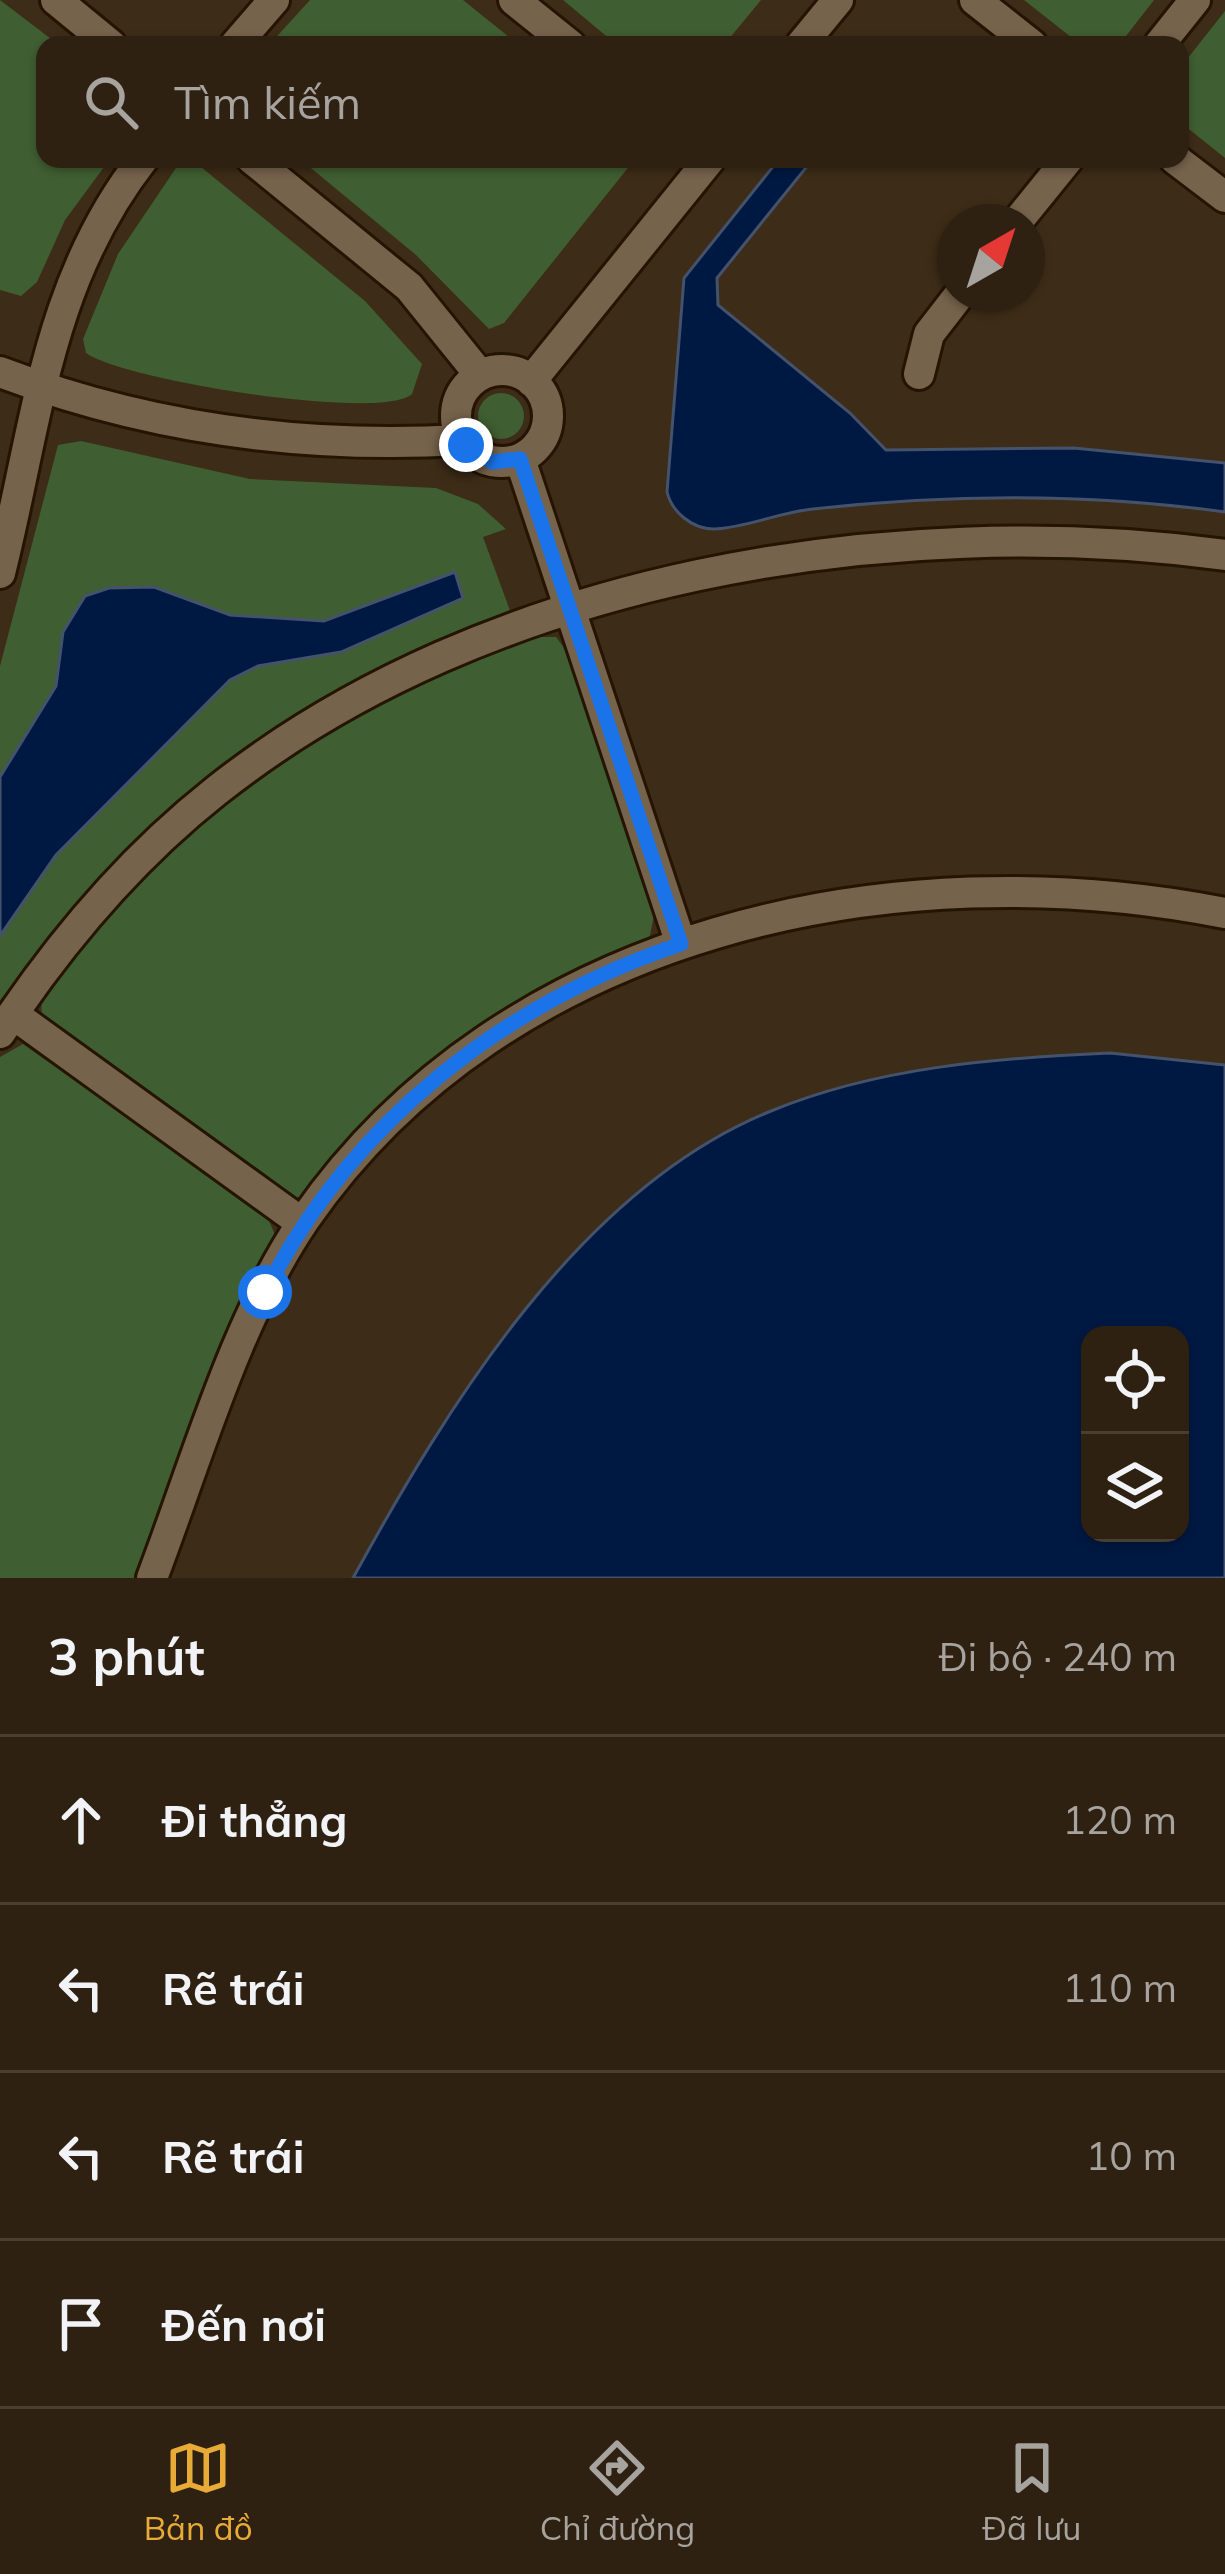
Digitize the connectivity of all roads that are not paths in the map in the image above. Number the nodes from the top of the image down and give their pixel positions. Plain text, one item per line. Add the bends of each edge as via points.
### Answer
1 (56, 0) edge
2 (274, 0) edge
3 (514, 0) edge
4 (838, 0) edge
5 (975, 0) edge
6 (1195, 0) edge
7 (100, 36) edge
8 (243, 36) edge
9 (559, 36) edge
10 (808, 36) edge
11 (1021, 36) edge
12 (1166, 36) edge
13 (137, 168) edge
14 (263, 168) edge
15 (703, 168) edge
16 (1061, 168) edge
17 (1187, 168) edge
18 (1225, 197) edge
19 (1032, 204) edge
20 (946, 312) edge
21 (0, 372) edge
22 (920, 374) dead end
23 (480, 375) junction
24 (531, 381) junction
25 (42, 388) junction
26 (462, 440) junction
27 (520, 459) junction
28 (1225, 555) edge
29 (0, 573) edge
30 (571, 612) junction
31 (1225, 914) edge
32 (681, 944) junction
33 (6, 1024) edge
34 (302, 1223) junction
35 (152, 1578) edge

1 - 7 street
2 - 8 street
3 - 9 street
4 - 10 street
5 - 11 street
6 - 12 street
13 - 25 street via 73,274
14 - 23 street via 409,287
15 - 24 street
16 - 19 street
17 - 18 street
20 - 22 street via 929,334
21 - 25 street
23 - 24 street via 505,370
23 - 26 street via 457,404
24 - 27 street via 547,404 548,423 538,446
25 - 26 street via 256,437
25 - 29 street
26 - 27 street via 492,462
27 - 30 street
28 - 30 street via 1053,540 903,545 724,571
30 - 32 street
30 - 33 street via 393,681 250,765 113,886
31 - 32 street via 1092,893 954,892 817,910
32 - 34 street via 571,988 477,1045 386,1123
33 - 34 street
34 - 35 street via 249,1325

